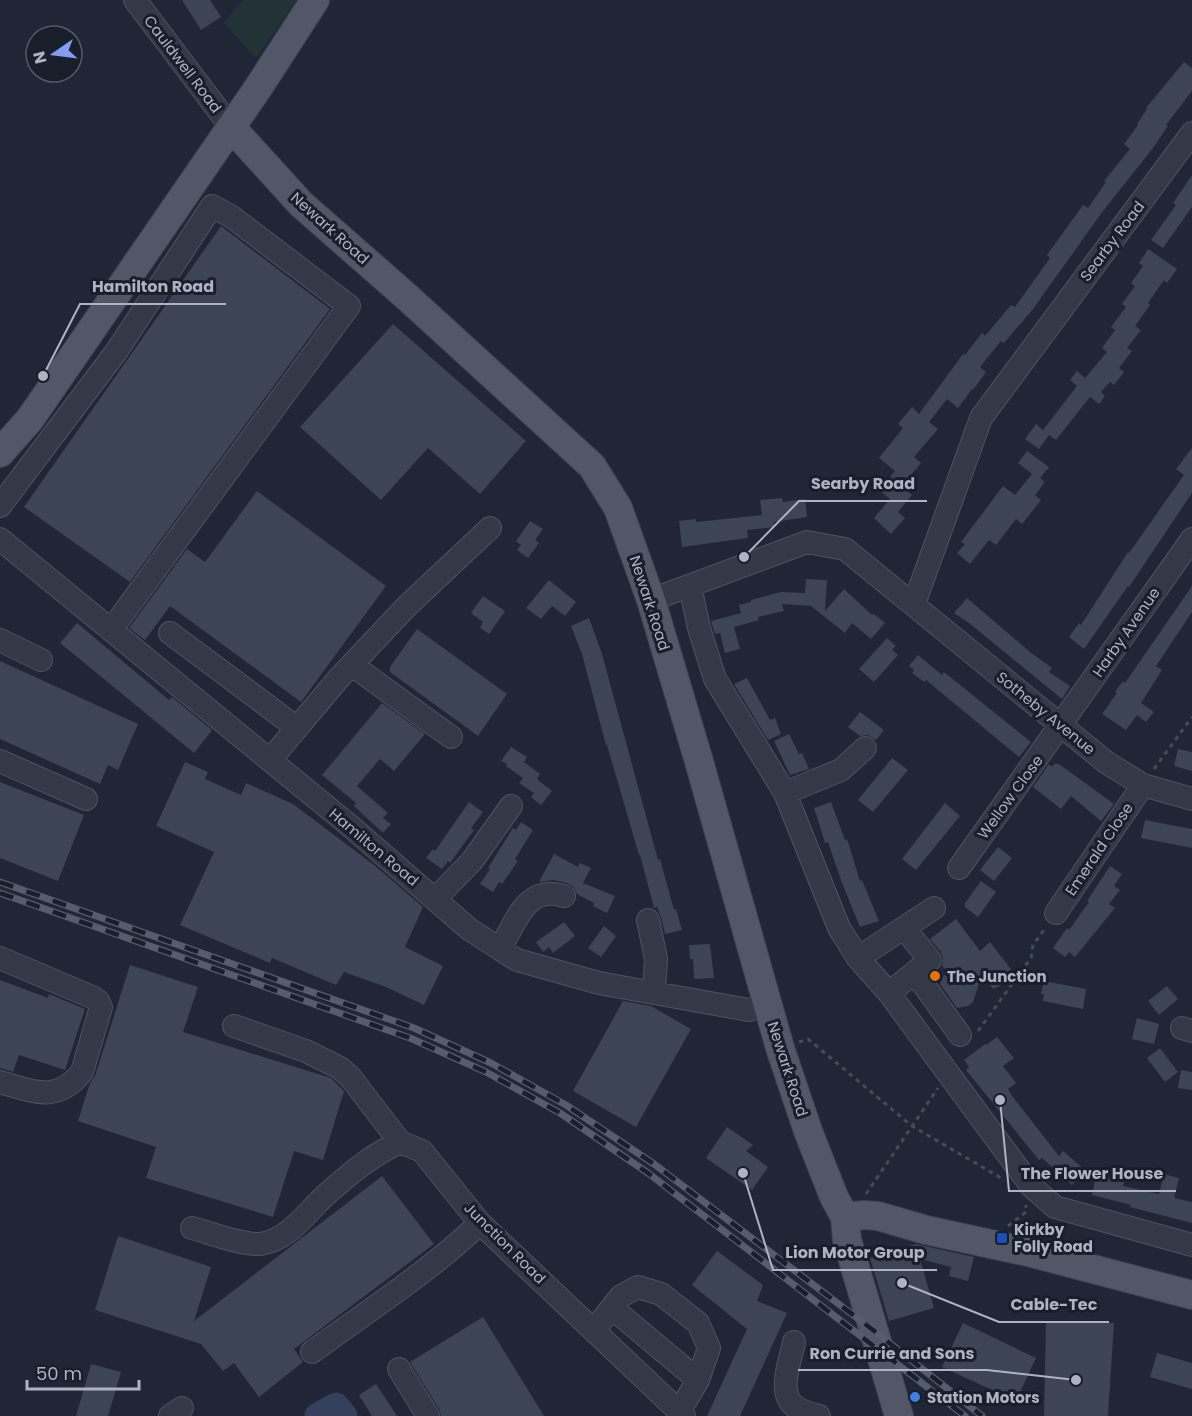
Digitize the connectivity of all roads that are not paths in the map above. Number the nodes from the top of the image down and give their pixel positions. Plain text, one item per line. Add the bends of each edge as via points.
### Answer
1 (135, 0) edge
2 (315, 0) edge
3 (231, 127) junction
4 (1192, 133) edge
5 (0, 453) edge
6 (0, 506) edge
7 (490, 528) dead end
8 (0, 539) edge
9 (1192, 539) edge
10 (690, 586) junction
11 (651, 600) junction
12 (914, 604) junction
13 (111, 630) junction
14 (170, 633) dead end
15 (0, 640) edge
16 (41, 660) dead end
17 (352, 665) junction
18 (1061, 725) junction
19 (297, 728) junction
20 (451, 737) dead end
21 (865, 748) dead end
22 (270, 760) junction
23 (0, 761) edge
24 (1143, 785) junction
25 (785, 793) junction
26 (86, 799) dead end
27 (1192, 799) edge
28 (511, 806) dead end
29 (959, 868) dead end
30 (564, 896) dead end
31 (435, 899) junction
32 (934, 908) dead end
33 (1056, 913) road end
34 (648, 920) dead end
35 (904, 928) junction
36 (500, 949) junction
37 (0, 958) edge
38 (858, 958) junction
39 (915, 973) junction
40 (654, 993) junction
41 (889, 993) junction
42 (768, 1005) junction
43 (234, 1026) dead end
44 (968, 1035) road end
45 (0, 1082) edge
46 (400, 1142) junction
47 (854, 1216) junction
48 (480, 1223) junction
49 (192, 1228) dead end
50 (1192, 1245) edge
51 (1192, 1295) edge
52 (612, 1308) junction
53 (594, 1330) junction
54 (794, 1342) dead end
55 (312, 1352) dead end
56 (399, 1369) dead end
57 (698, 1380) junction
58 (675, 1413) edge
59 (428, 1416) edge
60 (819, 1416) edge
61 (899, 1416) edge

1 - 3 street, Cauldwell Road
2 - 3 main road
3 - 5 main road via 30,419
3 - 11 main road, Newark Road via 301,204 592,466 618,508
4 - 12 street, Searby Road via 981,418
6 - 13 street via 116,352 212,206 349,306
7 - 17 street via 407,606
8 - 13 street, Hamilton Road
9 - 18 street, Harby Avenue
10 - 11 street
10 - 12 street via 807,542 845,549
10 - 25 street via 715,679
11 - 42 main road, Newark Road
12 - 18 street, Sotheby Avenue
13 - 22 street, Hamilton Road
14 - 19 street
15 - 16 street
17 - 19 street
17 - 20 street
18 - 24 street, Sotheby Avenue via 1107,763
18 - 29 street, Wellow Close
19 - 22 street
21 - 25 street via 841,770
22 - 31 street, Hamilton Road
23 - 26 street
24 - 27 street, Sotheby Avenue
24 - 33 street, Emerald Close
25 - 38 street via 839,928
28 - 31 street via 472,861
30 - 36 street via 542,893 532,898
31 - 36 street, Hamilton Road via 469,929
32 - 35 street
34 - 40 street via 656,959
35 - 38 street
35 - 39 street via 930,960
36 - 40 street, Hamilton Road via 517,960 599,983
37 - 45 street via 92,997 100,1007 82,1072 75,1081 52,1093
38 - 41 street
39 - 41 street
39 - 44 street
40 - 42 street, Hamilton Road via 749,1010
41 - 50 street via 1027,1189 1055,1208
42 - 47 main road, Newark Road via 808,1131 834,1197
43 - 46 street via 306,1051 340,1068
46 - 48 street, Junction Road via 422,1151
46 - 49 street via 376,1153 284,1235 272,1240 248,1243
47 - 51 main road via 878,1216
47 - 61 main road, Newark Road via 847,1240
48 - 53 street, Junction Road
48 - 55 street via 428,1268
52 - 53 street
52 - 57 street
52 - 57 street via 621,1296 638,1287 661,1293 698,1323 709,1348
53 - 58 street, Junction Road
54 - 60 street via 785,1389 788,1400 798,1409
56 - 59 street
57 - 58 street

